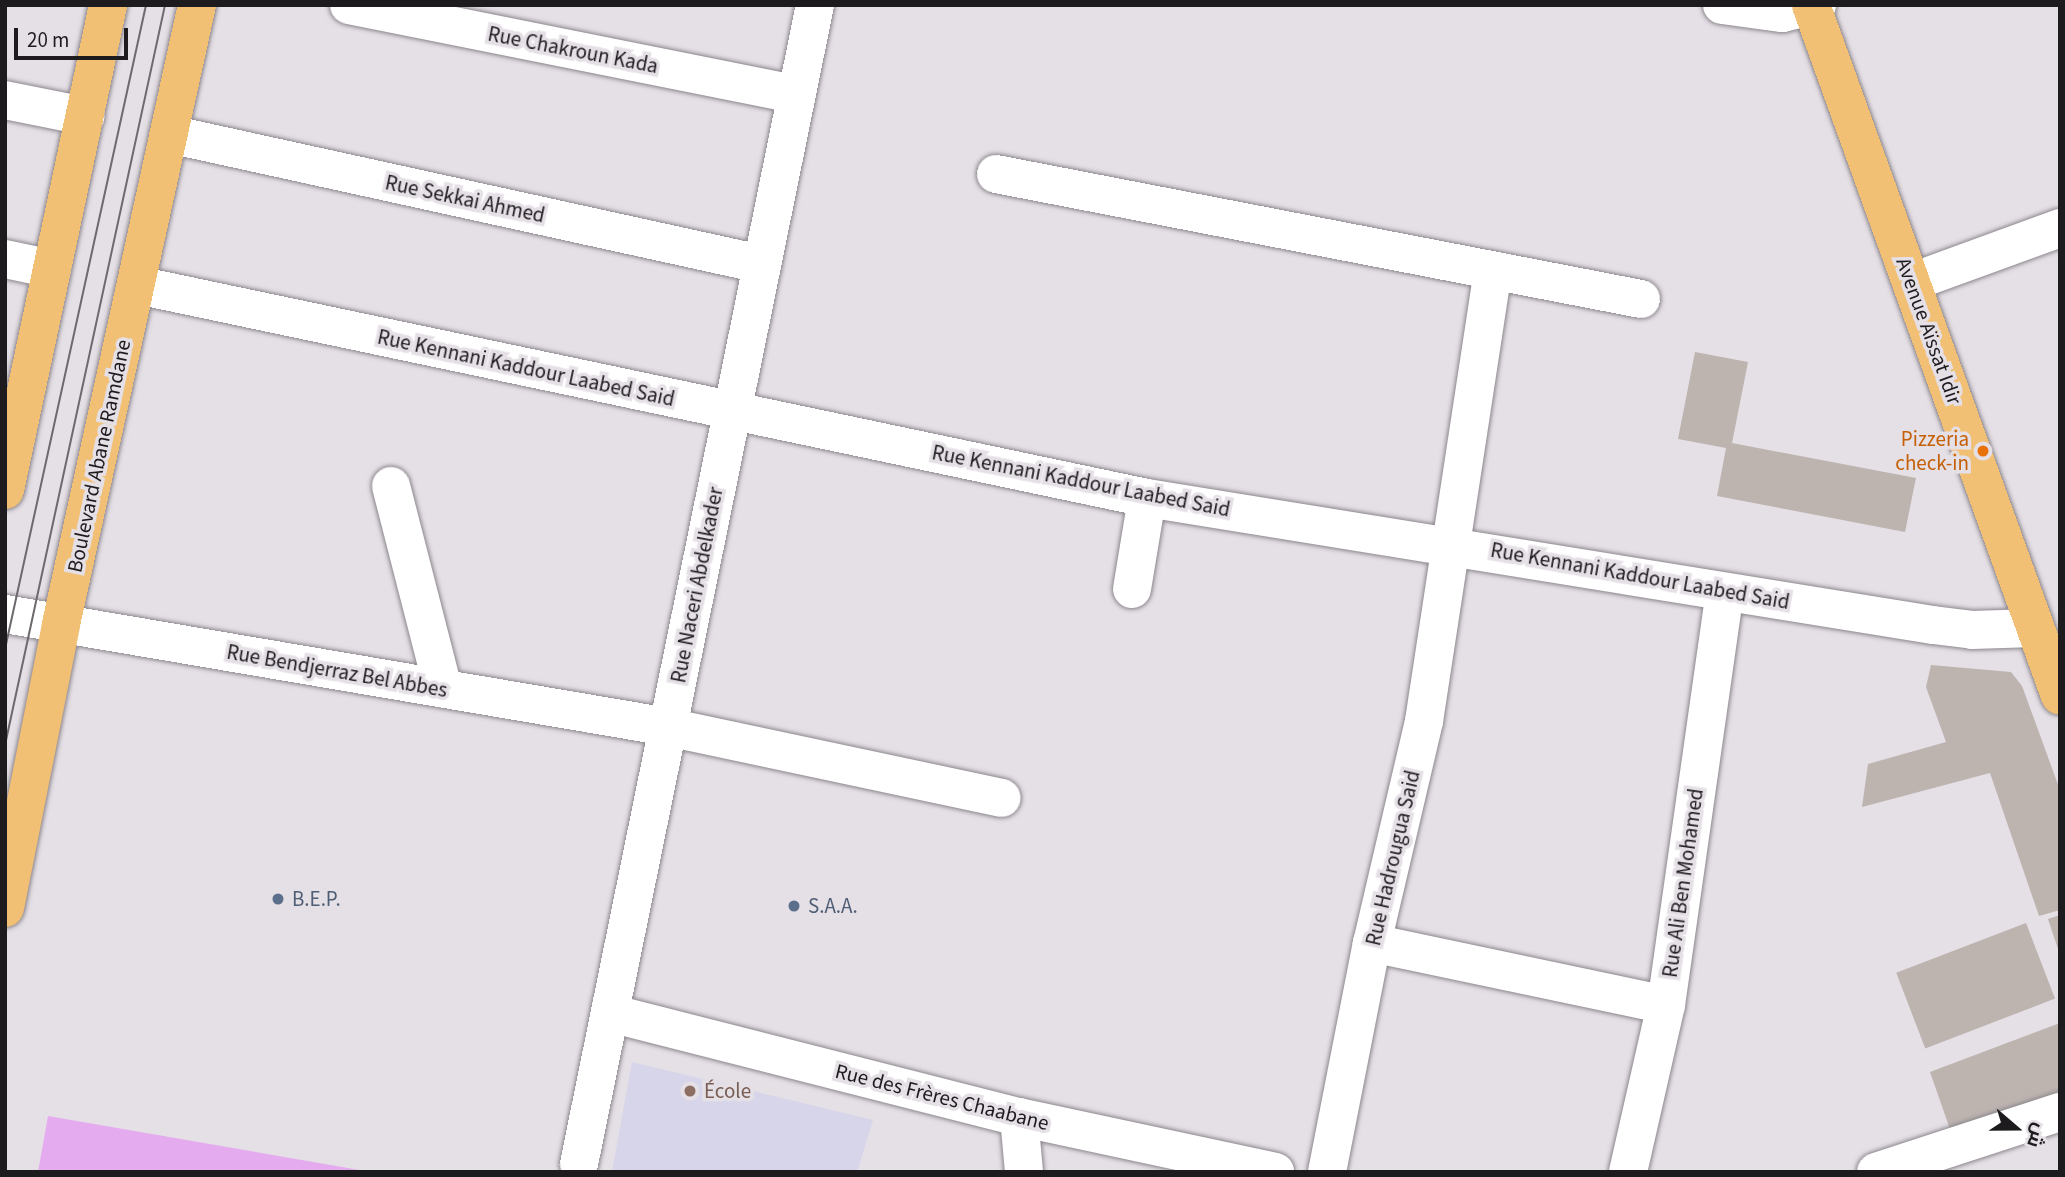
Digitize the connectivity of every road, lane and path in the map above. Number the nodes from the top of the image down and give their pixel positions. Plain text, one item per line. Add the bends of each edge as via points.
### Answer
1 (108, 5) edge
2 (197, 5) edge
3 (349, 5) edge
4 (815, 5) edge
5 (1722, 5) edge
6 (1813, 7) edge
7 (796, 94) junction
8 (5, 100) edge
9 (85, 116) junction
10 (169, 134) junction
11 (996, 174) dead end
12 (2060, 228) edge
13 (5, 259) edge
14 (761, 264) junction
15 (52, 269) junction
16 (1493, 271) junction
17 (1912, 282) junction
18 (137, 285) junction
19 (1641, 299) dead end
20 (732, 411) junction
21 (391, 486) dead end
22 (5, 490) edge
23 (1147, 498) junction
24 (1449, 543) junction
25 (1132, 589) dead end
26 (1725, 592) junction
27 (5, 614) edge
28 (2047, 623) edge
29 (61, 624) junction
30 (443, 688) junction
31 (2060, 696) edge
32 (668, 727) junction
33 (1002, 798) dead end
34 (5, 908) edge
35 (1372, 943) junction
36 (1666, 1005) junction
37 (610, 1013) junction
38 (2060, 1112) edge
39 (1019, 1117) junction
40 (579, 1164) dead end
41 (1024, 1172) edge
42 (1275, 1172) edge
43 (1327, 1172) edge
44 (1628, 1172) edge
45 (1876, 1172) edge

1 - 9 main road
2 - 10 main road, Boulevard Abane Ramdane
3 - 7 street, Rue Chakroun Kada
4 - 7 street, Rue Naceri Abdelkader
5 - 6 street via 1782,13
6 - 17 main road, Avenue Aïssat Idir
7 - 14 street, Rue Naceri Abdelkader
8 - 9 street
9 - 15 main road
10 - 14 street, Rue Sekkai Ahmed
10 - 18 main road, Boulevard Abane Ramdane
11 - 16 street
12 - 17 street
13 - 15 street
14 - 20 street, Rue Naceri Abdelkader
15 - 22 main road
16 - 19 street
16 - 24 street, Rue Hadrougua Said
17 - 28 main road, Avenue Aïssat Idir
18 - 20 street, Rue Kennani Kaddour Laabed Said
18 - 29 main road, Boulevard Abane Ramdane
20 - 23 street, Rue Kennani Kaddour Laabed Said
20 - 32 street, Rue Naceri Abdelkader
21 - 30 street
23 - 24 street, Rue Kennani Kaddour Laabed Said
23 - 25 street
24 - 26 street, Rue Kennani Kaddour Laabed Said
24 - 35 street, Rue Hadrougua Said via 1424,721
26 - 28 street, Rue Kennani Kaddour Laabed Said via 1972,630
26 - 36 street, Rue Ali Ben Mohamed
27 - 29 street, Rue Bendjerraz Bel Abbes
28 - 31 main road, Avenue Aïssat Idir
29 - 30 street, Rue Bendjerraz Bel Abbes
29 - 34 main road, Boulevard Abane Ramdane
30 - 32 street, Rue Bendjerraz Bel Abbes
32 - 33 street, Rue Bendjerraz Bel Abbes
32 - 37 street, Rue Naceri Abdelkader
35 - 36 street
35 - 43 street, Rue Hadrougua Said
36 - 44 street, Rue Ali Ben Mohamed
37 - 39 street, Rue des Frères Chaabane
37 - 40 street, Rue Naceri Abdelkader
38 - 45 street
39 - 41 street
39 - 42 street, Rue des Frères Chaabane

